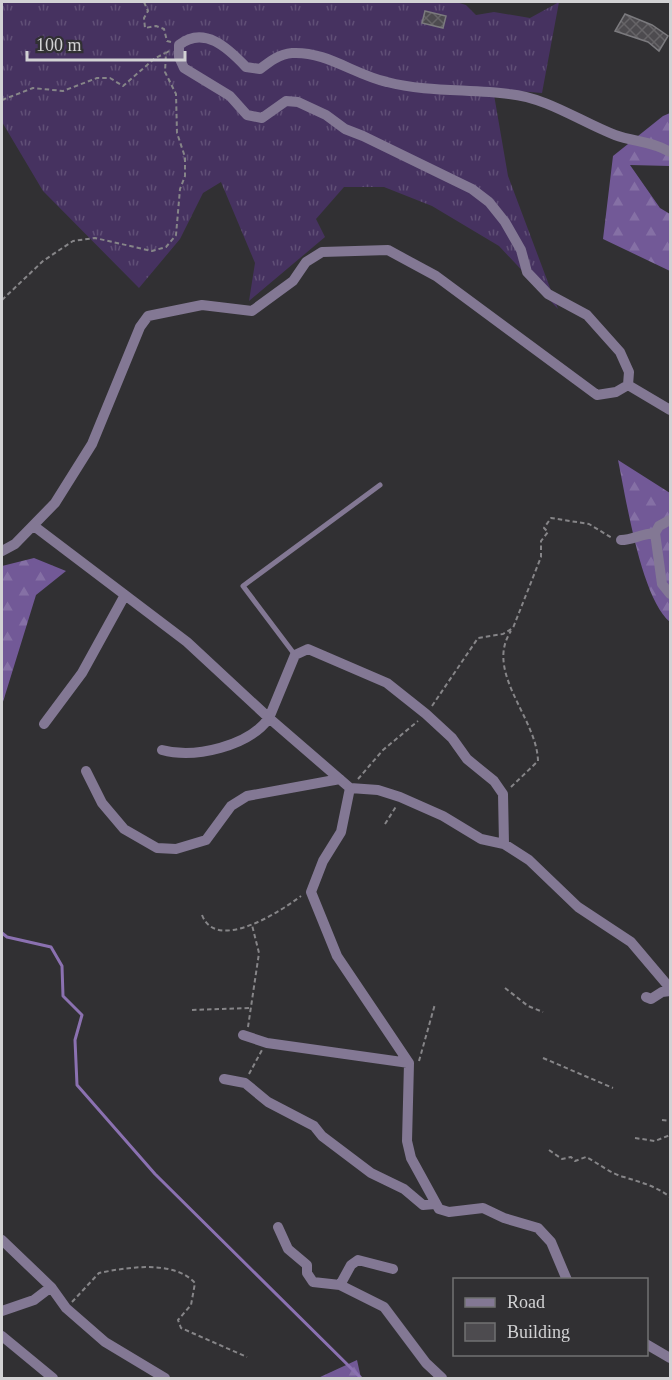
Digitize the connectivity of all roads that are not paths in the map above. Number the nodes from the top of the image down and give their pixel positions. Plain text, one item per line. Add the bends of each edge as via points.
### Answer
1 (670, 152) edge
2 (628, 385) junction
3 (670, 410) edge
4 (380, 485) dead end
5 (670, 519) edge
6 (34, 526) junction
7 (655, 533) junction
8 (621, 540) road end
9 (2, 551) edge
10 (670, 594) edge
11 (125, 595) junction
12 (295, 655) junction
13 (269, 718) junction
14 (44, 724) dead end
15 (162, 750) dead end
16 (86, 771) dead end
17 (340, 779) junction
18 (350, 788) junction
19 (504, 844) junction
20 (670, 990) edge
21 (646, 997) dead end
22 (243, 1035) road end
23 (409, 1063) junction
24 (224, 1079) dead end
25 (435, 1204) junction
26 (278, 1227) dead end
27 (2, 1240) edge
28 (393, 1269) dead end
29 (566, 1278) edge
30 (340, 1285) junction
31 (51, 1287) junction
32 (2, 1311) edge
33 (2, 1336) edge
34 (648, 1345) edge
35 (670, 1358) edge
36 (53, 1378) edge
37 (165, 1378) edge
38 (442, 1378) edge

1 - 2 street via 656,143 615,135 548,103 512,94 410,87 384,82 334,60 292,53 274,58 260,69 246,67 231,51 210,38 189,38 179,45 184,68 230,96 247,115 262,118 286,101 306,104 345,129 472,189 506,222 527,272 548,294 587,315 620,352 629,372
2 - 3 street
2 - 6 street via 597,395 436,276 388,250 322,252 306,262 293,281 252,311 202,305 148,316 92,444 55,502
4 - 12 lane via 243,586
5 - 7 street
6 - 9 street
6 - 11 street
7 - 8 street
7 - 10 street via 663,584
11 - 13 street via 187,642
11 - 14 street via 82,673
12 - 13 street
12 - 19 street via 308,649 350,666 387,683 426,714 503,794
13 - 15 street via 251,737 231,745 189,753
13 - 17 street
16 - 17 street via 102,803 124,829 166,849 206,840 231,806 247,796
17 - 18 street
18 - 19 street via 400,797 481,839
18 - 23 street via 341,832 323,861 312,895 337,956
19 - 20 street via 530,860 578,907 631,942
20 - 21 street via 651,999
22 - 23 street via 267,1043
23 - 25 street via 407,1141 411,1158
24 - 25 street via 245,1083 268,1102 314,1126 371,1173 404,1189 423,1205
25 - 29 street via 449,1212 483,1208 538,1228 551,1242
26 - 30 street via 288,1249 307,1265 313,1282
27 - 31 street
28 - 30 street via 358,1260
30 - 38 street via 384,1307
31 - 32 street via 34,1300
31 - 37 street via 66,1308 105,1342
33 - 36 street
34 - 35 street

